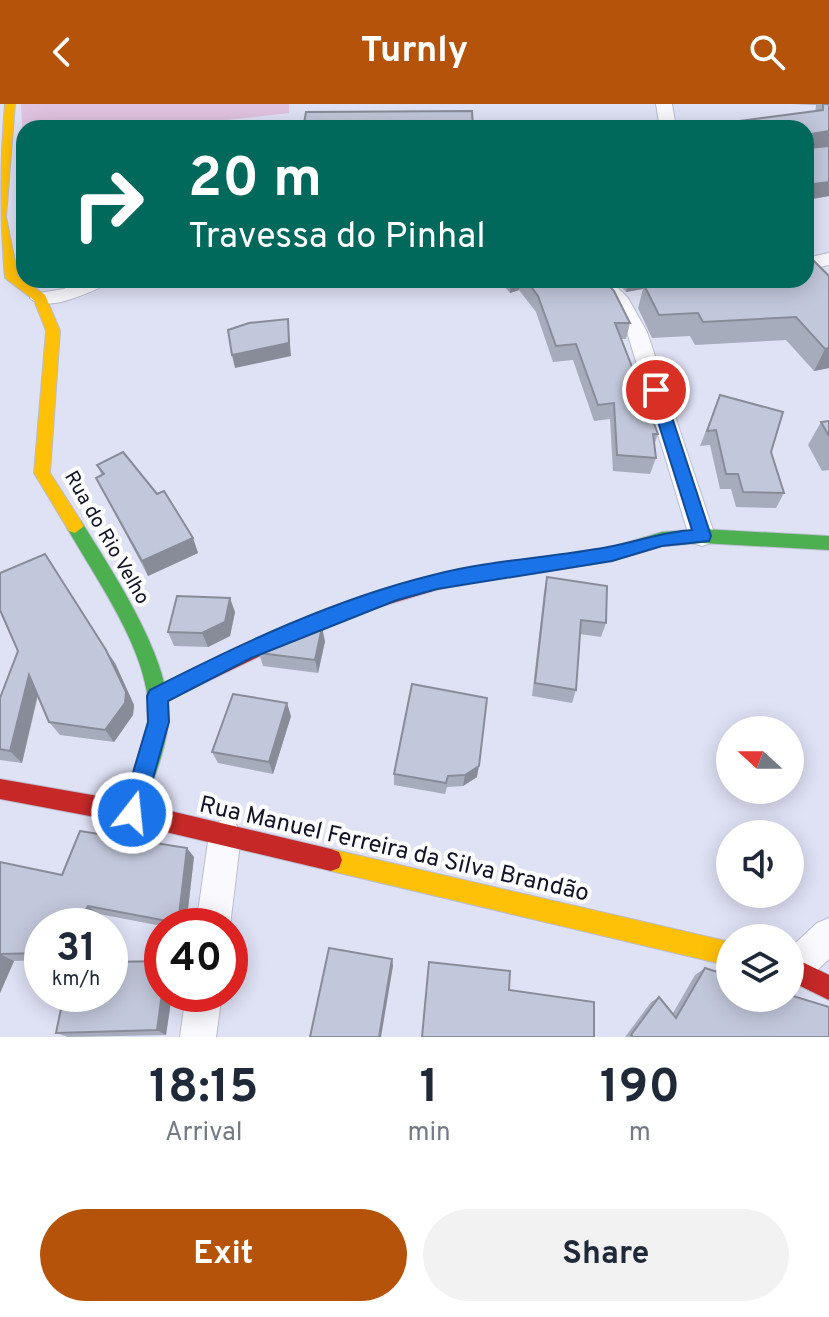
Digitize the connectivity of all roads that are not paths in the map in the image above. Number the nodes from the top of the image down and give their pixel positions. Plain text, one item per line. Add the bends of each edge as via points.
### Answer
1 (10, 104) edge
2 (2, 178) edge
3 (16, 281) edge
4 (26, 288) edge
5 (82, 288) edge
6 (610, 288) edge
7 (40, 298) junction
8 (702, 536) junction
9 (829, 543) edge
10 (158, 696) junction
11 (0, 789) edge
12 (132, 813) junction
13 (225, 835) junction
14 (215, 908) edge
15 (829, 935) edge
16 (716, 951) edge
17 (804, 957) edge
18 (804, 974) edge
19 (829, 988) edge
20 (201, 1012) edge
21 (198, 1037) edge

1 - 2 street
2 - 3 street via 0,217
4 - 7 street
5 - 7 street
6 - 8 street via 628,301
7 - 10 street, Rua do Rio Velho via 53,331 42,473 122,603
8 - 9 street
8 - 10 street via 662,539 612,554 437,581 394,593 244,652
10 - 12 street, Rua do Rio Velho via 158,722
11 - 12 street, Rua Manuel Ferreira da Silva Brandão
12 - 13 street, Rua Manuel Ferreira da Silva Brandão
13 - 14 street
13 - 16 street, Rua Manuel Ferreira da Silva Brandão
15 - 17 street
18 - 19 street
20 - 21 street

